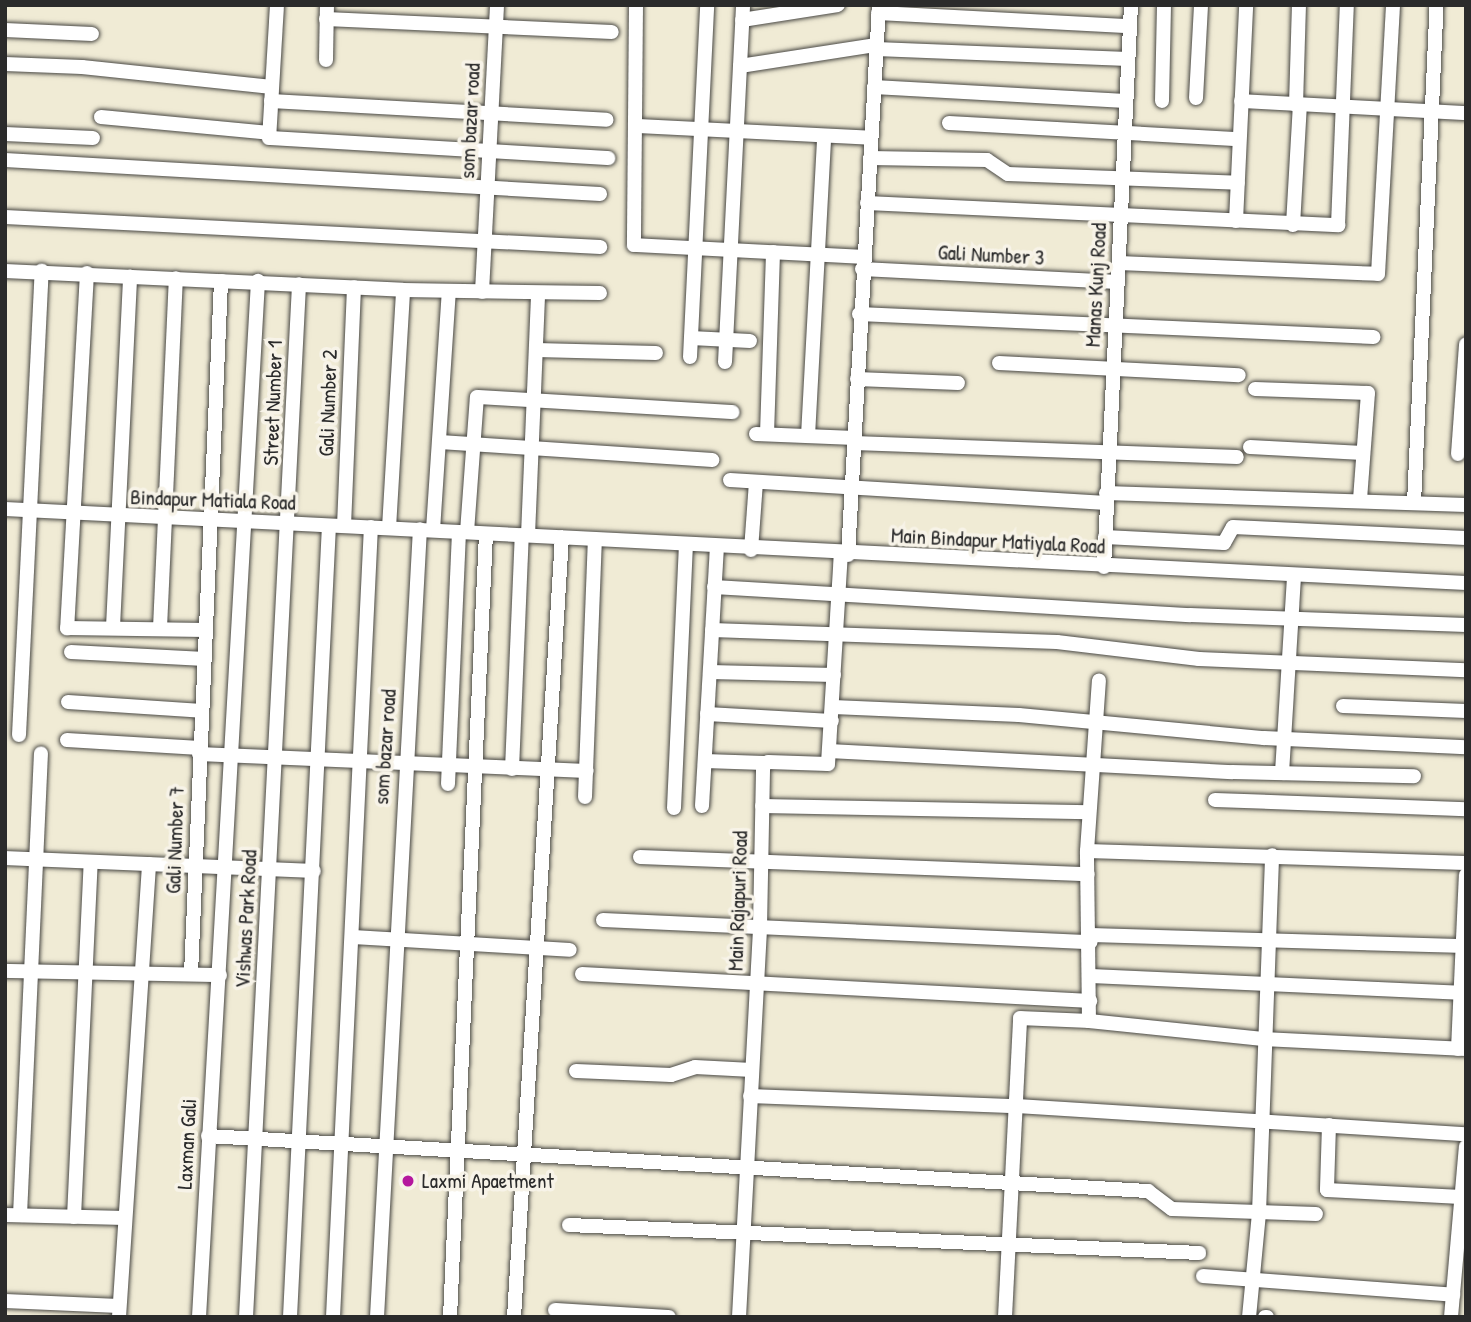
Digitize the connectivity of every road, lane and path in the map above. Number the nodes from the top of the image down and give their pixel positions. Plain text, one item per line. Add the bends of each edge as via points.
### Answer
1 (277, 5) edge
2 (497, 5) edge
3 (636, 5) edge
4 (707, 5) edge
5 (838, 5) edge
6 (1131, 5) edge
7 (1164, 5) edge
8 (1201, 5) edge
9 (1246, 5) edge
10 (1299, 5) edge
11 (1347, 5) edge
12 (1393, 5) edge
13 (1437, 5) edge
14 (878, 9) edge
15 (326, 12) edge
16 (743, 13) edge
17 (1130, 26) junction
18 (496, 27) junction
19 (5, 30) edge
20 (612, 32) dead end
21 (92, 34) dead end
22 (876, 47) junction
23 (1128, 59) junction
24 (326, 60) dead end
25 (5, 64) edge
26 (740, 66) junction
27 (874, 87) junction
28 (272, 94) junction
29 (1196, 98) dead end
30 (1126, 101) junction
31 (1162, 101) dead end
32 (1241, 101) junction
33 (1298, 105) junction
34 (1345, 107) junction
35 (1388, 110) junction
36 (1432, 112) junction
37 (1466, 113) edge
38 (492, 114) junction
39 (100, 117) dead end
40 (606, 120) dead end
41 (949, 123) dead end
42 (638, 125) junction
43 (702, 131) junction
44 (738, 132) junction
45 (269, 133) junction
46 (5, 134) edge
47 (1125, 134) junction
48 (824, 136) junction
49 (93, 138) dead end
50 (871, 138) junction
51 (1239, 139) junction
52 (490, 150) junction
53 (608, 158) dead end
54 (870, 158) junction
55 (5, 160) edge
56 (1123, 177) junction
57 (1238, 183) junction
58 (487, 185) junction
59 (600, 194) dead end
60 (867, 204) junction
61 (1121, 216) junction
62 (5, 217) edge
63 (1236, 221) junction
64 (1293, 225) junction
65 (485, 240) junction
66 (600, 247) dead end
67 (697, 248) junction
68 (733, 250) junction
69 (773, 252) junction
70 (817, 255) junction
71 (862, 263) junction
72 (1119, 263) junction
73 (5, 271) edge
74 (42, 271) junction
75 (87, 273) junction
76 (130, 276) junction
77 (176, 278) junction
78 (221, 281) junction
79 (258, 281) junction
80 (1118, 282) junction
81 (299, 284) junction
82 (354, 287) junction
83 (403, 290) junction
84 (449, 292) junction
85 (482, 292) junction
86 (538, 293) junction
87 (600, 293) dead end
88 (859, 314) junction
89 (1115, 328) junction
90 (1373, 337) dead end
91 (691, 338) junction
92 (727, 339) junction
93 (750, 341) dead end
94 (1466, 344) edge
95 (536, 350) junction
96 (656, 353) dead end
97 (690, 357) dead end
98 (725, 362) dead end
99 (999, 363) dead end
100 (1114, 369) junction
101 (1238, 375) dead end
102 (857, 379) junction
103 (958, 383) dead end
104 (1255, 389) dead end
105 (534, 401) junction
106 (733, 412) dead end
107 (808, 436) junction
108 (854, 441) junction
109 (440, 442) junction
110 (471, 446) junction
111 (1250, 447) dead end
112 (1106, 450) junction
113 (531, 451) junction
114 (1363, 453) junction
115 (1458, 454) dead end
116 (1237, 457) dead end
117 (712, 460) dead end
118 (730, 480) dead end
119 (756, 482) junction
120 (852, 489) junction
121 (1106, 498) junction
122 (1360, 500) junction
123 (1414, 503) junction
124 (1466, 505) edge
125 (5, 509) edge
126 (31, 511) junction
127 (75, 514) junction
128 (119, 517) junction
129 (163, 519) junction
130 (212, 521) junction
131 (245, 522) junction
132 (345, 523) junction
133 (289, 524) junction
134 (329, 526) junction
135 (371, 527) junction
136 (389, 528) junction
137 (427, 530) junction
138 (463, 532) junction
139 (486, 534) junction
140 (525, 535) junction
141 (562, 537) junction
142 (1105, 537) junction
143 (1466, 538) edge
144 (595, 540) junction
145 (686, 547) junction
146 (717, 548) junction
147 (751, 550) junction
148 (845, 555) junction
149 (1104, 567) junction
150 (1294, 575) junction
151 (1466, 583) edge
152 (714, 587) junction
153 (839, 595) junction
154 (1290, 617) junction
155 (1466, 625) edge
156 (113, 627) junction
157 (160, 628) junction
158 (206, 630) junction
159 (712, 630) junction
160 (837, 633) junction
161 (71, 652) dead end
162 (205, 659) junction
163 (1287, 663) junction
164 (1466, 670) edge
165 (710, 672) junction
166 (834, 675) junction
167 (1098, 680) dead end
168 (68, 702) dead end
169 (1343, 706) dead end
170 (202, 711) junction
171 (1466, 711) edge
172 (707, 714) junction
173 (832, 714) junction
174 (1095, 721) junction
175 (19, 735) dead end
176 (1282, 738) junction
177 (67, 740) dead end
178 (1466, 747) edge
179 (200, 751) junction
180 (829, 751) junction
181 (41, 753) dead end
182 (233, 756) junction
183 (276, 758) junction
184 (320, 760) junction
185 (360, 761) junction
186 (705, 761) junction
187 (1093, 762) junction
188 (764, 763) junction
189 (404, 764) junction
190 (448, 765) junction
191 (477, 766) junction
192 (512, 769) junction
193 (549, 770) junction
194 (587, 771) junction
195 (1282, 774) junction
196 (1415, 776) dead end
197 (448, 784) dead end
198 (585, 797) dead end
199 (1215, 800) dead end
200 (702, 806) dead end
201 (762, 806) junction
202 (674, 808) dead end
203 (1466, 809) edge
204 (1089, 812) junction
205 (1087, 851) junction
206 (1272, 855) junction
207 (640, 857) dead end
208 (5, 858) edge
209 (760, 861) junction
210 (36, 862) junction
211 (91, 862) junction
212 (1466, 863) edge
213 (149, 864) junction
214 (197, 865) junction
215 (227, 866) junction
216 (270, 868) junction
217 (314, 871) junction
218 (1088, 874) junction
219 (1466, 875) edge
220 (603, 920) dead end
221 (760, 927) junction
222 (353, 937) junction
223 (1091, 938) junction
224 (1268, 938) junction
225 (397, 940) junction
226 (468, 944) junction
227 (1463, 946) edge
228 (538, 948) junction
229 (570, 950) dead end
230 (5, 971) edge
231 (30, 971) junction
232 (83, 973) junction
233 (142, 973) junction
234 (191, 974) junction
235 (582, 974) dead end
236 (220, 975) junction
237 (1091, 976) junction
238 (756, 985) junction
239 (1265, 986) junction
240 (1463, 993) edge
241 (1090, 1002) junction
242 (1089, 1021) junction
243 (1263, 1039) junction
244 (1462, 1049) edge
245 (752, 1070) junction
246 (576, 1071) dead end
247 (750, 1096) junction
248 (1016, 1106) junction
249 (1260, 1121) junction
250 (1329, 1125) junction
251 (1466, 1134) edge
252 (208, 1136) junction
253 (256, 1138) junction
254 (299, 1140) junction
255 (342, 1142) junction
256 (390, 1146) junction
257 (1466, 1147) edge
258 (456, 1149) junction
259 (527, 1154) junction
260 (747, 1167) junction
261 (1464, 1180) edge
262 (1012, 1184) junction
263 (1461, 1197) junction
264 (1259, 1213) junction
265 (1316, 1214) dead end
266 (12, 1215) edge
267 (74, 1217) junction
268 (125, 1218) junction
269 (569, 1225) dead end
270 (743, 1232) junction
271 (1009, 1246) junction
272 (1199, 1253) dead end
273 (1203, 1276) dead end
274 (1252, 1280) junction
275 (1457, 1285) edge
276 (5, 1301) edge
277 (555, 1310) dead end
278 (119, 1311) edge
279 (199, 1317) edge
280 (246, 1317) edge
281 (290, 1317) edge
282 (333, 1317) edge
283 (377, 1317) edge
284 (450, 1317) edge
285 (514, 1317) edge
286 (669, 1317) edge
287 (739, 1317) edge
288 (1005, 1317) edge
289 (1249, 1317) edge
290 (1451, 1317) edge

1 - 28 street
2 - 18 street, som bazar road
3 - 42 street
4 - 43 street
5 - 16 street
6 - 17 street, Manas Kunj Road
7 - 31 street
8 - 29 street
9 - 32 street
10 - 33 street
11 - 34 street
12 - 35 street
13 - 36 street
14 - 17 street
14 - 22 street
15 - 18 street
15 - 24 street
16 - 26 street
17 - 23 street, Manas Kunj Road
18 - 20 street
18 - 38 street, som bazar road
19 - 21 street
22 - 23 street
22 - 26 street
22 - 27 street
23 - 30 street, Manas Kunj Road
25 - 28 street via 121,70
26 - 44 street
27 - 30 street
27 - 50 street
28 - 38 street
28 - 45 street
30 - 47 street, Manas Kunj Road
32 - 33 street
32 - 51 street
33 - 34 street
33 - 64 street
34 - 35 street
34 - 64 street via 1339,224
35 - 36 street
35 - 72 street via 1378,274
36 - 37 street
36 - 123 street
38 - 40 street
38 - 52 street, som bazar road
39 - 45 street
41 - 47 street
42 - 43 street
42 - 67 street, Gali Number 3 via 634,245
43 - 44 street
43 - 67 street
44 - 48 street
44 - 68 street
45 - 52 street via 271,139
46 - 49 street
47 - 51 street
47 - 56 street, Manas Kunj Road
48 - 50 street
48 - 70 street
50 - 54 street
51 - 57 street
52 - 53 street
52 - 58 street, som bazar road
54 - 56 street via 987,160 1008,174
54 - 60 street
55 - 58 street
56 - 57 street
56 - 61 street, Manas Kunj Road
57 - 63 street
58 - 59 street
58 - 65 street, som bazar road
60 - 61 street
60 - 71 street
61 - 63 street
61 - 72 street, Manas Kunj Road
62 - 65 street
63 - 64 street
65 - 66 street
65 - 85 street, som bazar road
67 - 68 street, Gali Number 3
67 - 91 street
68 - 69 street, Gali Number 3
68 - 92 street
69 - 70 street, Gali Number 3
69 - 107 street via 762,434
70 - 71 street, Gali Number 3
70 - 107 street
71 - 80 street, Gali Number 3
71 - 88 street
72 - 80 street, Manas Kunj Road
73 - 74 street
74 - 75 street
74 - 126 street
75 - 76 street
75 - 127 street
76 - 77 street
76 - 128 street
77 - 78 street
77 - 129 street
78 - 79 street
78 - 130 street, Gali Number 7
79 - 81 street
79 - 131 street, Laxman Gali
80 - 89 street, Manas Kunj Road
81 - 82 street
81 - 133 street, Street Number 1
82 - 83 street
82 - 132 street, Gali Number 2
83 - 84 street
83 - 136 street
84 - 85 street
84 - 109 street, som bazar road
85 - 86 street
86 - 87 street
86 - 95 street
88 - 89 street
88 - 102 street
89 - 90 street
89 - 100 street, Manas Kunj Road
91 - 92 street
91 - 97 street
92 - 93 street
92 - 98 street
94 - 115 street
95 - 96 street
95 - 105 street
99 - 100 street
100 - 101 street
100 - 112 street, Manas Kunj Road
102 - 103 street
102 - 108 street
104 - 114 street via 1368,393
105 - 106 street
105 - 110 street via 475,398
105 - 113 street
107 - 108 street
108 - 112 street
108 - 120 street
109 - 110 street
109 - 137 street, som bazar road
110 - 113 street
110 - 138 street
111 - 114 street
112 - 116 street
112 - 121 street, Manas Kunj Road
113 - 117 street
113 - 140 street
114 - 122 street
118 - 119 street
119 - 120 street
119 - 147 street
120 - 121 street
120 - 148 street
121 - 122 street
121 - 142 street, Manas Kunj Road
122 - 123 street
123 - 124 street
125 - 126 street, Bindapur Matiala Road
126 - 127 street, Bindapur Matiala Road
126 - 175 street
127 - 128 street, Bindapur Matiala Road
127 - 156 street via 67,628
128 - 129 street, Bindapur Matiala Road
128 - 156 street
129 - 130 street, Bindapur Matiala Road
129 - 157 street
130 - 131 street, Bindapur Matiala Road
130 - 158 street, Gali Number 7
131 - 133 street, Bindapur Matiala Road
131 - 182 street, Laxman Gali
132 - 134 street, Bindapur Matiala Road
132 - 135 street, Bindapur Matiala Road
133 - 134 street, Bindapur Matiala Road
133 - 183 street, Vishwas Park Road
134 - 184 street
135 - 136 street, Bindapur Matiala Road
135 - 185 street
136 - 137 street, Bindapur Matiala Road
137 - 138 street
137 - 189 street, som bazar road
138 - 139 street
138 - 190 street
139 - 140 street
139 - 191 street
140 - 141 street, Main Bindapur Matiyala Road
140 - 192 street
141 - 144 street, Main Bindapur Matiyala Road
141 - 193 street
142 - 143 street via 1224,543 1233,527
142 - 149 street, Manas Kunj Road
144 - 145 street, Main Bindapur Matiyala Road
144 - 194 street
145 - 146 street, Main Bindapur Matiyala Road
145 - 202 street
146 - 147 street, Main Bindapur Matiyala Road
146 - 152 street
147 - 148 street, Main Bindapur Matiyala Road
148 - 149 street, Main Bindapur Matiyala Road
148 - 153 street
149 - 150 street, Main Bindapur Matiyala Road
150 - 151 street, Main Bindapur Matiyala Road
150 - 154 street
152 - 153 street
152 - 159 street
153 - 154 street
153 - 160 street
154 - 155 street
154 - 163 street
156 - 157 street
157 - 158 street
158 - 162 street, Gali Number 7
159 - 160 street
159 - 165 street
160 - 163 street via 1057,642 1199,659
160 - 166 street
161 - 162 street
162 - 170 street, Gali Number 7
163 - 164 street
163 - 176 street
165 - 166 street
165 - 172 street
166 - 173 street
167 - 174 street
168 - 170 street
169 - 171 street
170 - 179 street, Gali Number 7
172 - 173 street
172 - 186 street
173 - 174 street
173 - 180 street
174 - 176 street
174 - 187 street
176 - 178 street
176 - 195 street
177 - 179 street
179 - 182 street
179 - 214 street, Gali Number 7
180 - 187 street
180 - 188 street via 825,766
181 - 210 street
182 - 183 street
182 - 215 street, Laxman Gali
183 - 184 street
183 - 216 street, Vishwas Park Road
184 - 185 street
184 - 217 street
185 - 189 street
185 - 222 street
186 - 188 street
186 - 200 street
187 - 195 street
187 - 204 street
188 - 201 street, Main Rajapuri Road
189 - 190 street
189 - 225 street, som bazar road
190 - 191 street
190 - 197 street
191 - 192 street
191 - 226 street
192 - 193 street
193 - 194 street
193 - 228 street
194 - 198 street
195 - 196 street
199 - 203 street
201 - 204 street
201 - 209 street, Main Rajapuri Road
204 - 205 street
205 - 206 street
205 - 218 street
206 - 212 street
206 - 224 street
207 - 209 street
208 - 210 street
209 - 218 street
209 - 221 street, Main Rajapuri Road
210 - 211 street
210 - 231 street
211 - 213 street
211 - 232 street
213 - 214 street
213 - 233 street
214 - 215 street
214 - 234 street, Gali Number 7
215 - 216 street
215 - 236 street, Laxman Gali
216 - 217 street
216 - 253 street, Vishwas Park Road
217 - 254 street
218 - 223 street
219 - 227 street
220 - 221 street
221 - 223 street
221 - 238 street, Main Rajapuri Road
222 - 225 street
222 - 255 street
223 - 224 street
223 - 237 street
224 - 227 street
224 - 239 street
225 - 226 street
225 - 256 street, som bazar road
226 - 228 street
226 - 258 street
227 - 240 street
228 - 229 street
228 - 259 street
230 - 231 street
231 - 232 street
231 - 266 street
232 - 233 street
232 - 267 street
233 - 234 street
233 - 268 street
234 - 236 street
235 - 238 street
236 - 252 street, Laxman Gali
237 - 239 street
237 - 241 street
238 - 241 street
238 - 245 street, Main Rajapuri Road
239 - 240 street
239 - 243 street
240 - 244 street
241 - 242 street
242 - 243 street
242 - 248 street via 1022,1016
243 - 244 street
243 - 249 street
245 - 246 street via 695,1068 671,1075
245 - 247 street, Main Rajapuri Road
247 - 248 street
247 - 260 street, Main Rajapuri Road
248 - 249 street
248 - 262 street
249 - 250 street
249 - 264 street
250 - 251 street
250 - 263 street via 1327,1191
252 - 253 street
252 - 279 street, Laxman Gali
253 - 254 street
253 - 280 street, Vishwas Park Road
254 - 255 street
254 - 281 street
255 - 256 street
255 - 282 street
256 - 258 street
256 - 283 street, som bazar road
257 - 261 street
258 - 259 street
258 - 284 street
259 - 260 street
259 - 285 street
260 - 262 street
260 - 270 street, Main Rajapuri Road
261 - 263 street
262 - 264 street via 1152,1191 1172,1209
262 - 271 street
263 - 275 street
264 - 265 street
264 - 274 street
266 - 267 street
267 - 268 street
268 - 278 street
269 - 270 street
270 - 271 street
270 - 287 street, Main Rajapuri Road
271 - 272 street
271 - 288 street
273 - 274 street
274 - 275 street
274 - 289 street
275 - 290 street
276 - 278 street
277 - 286 street

